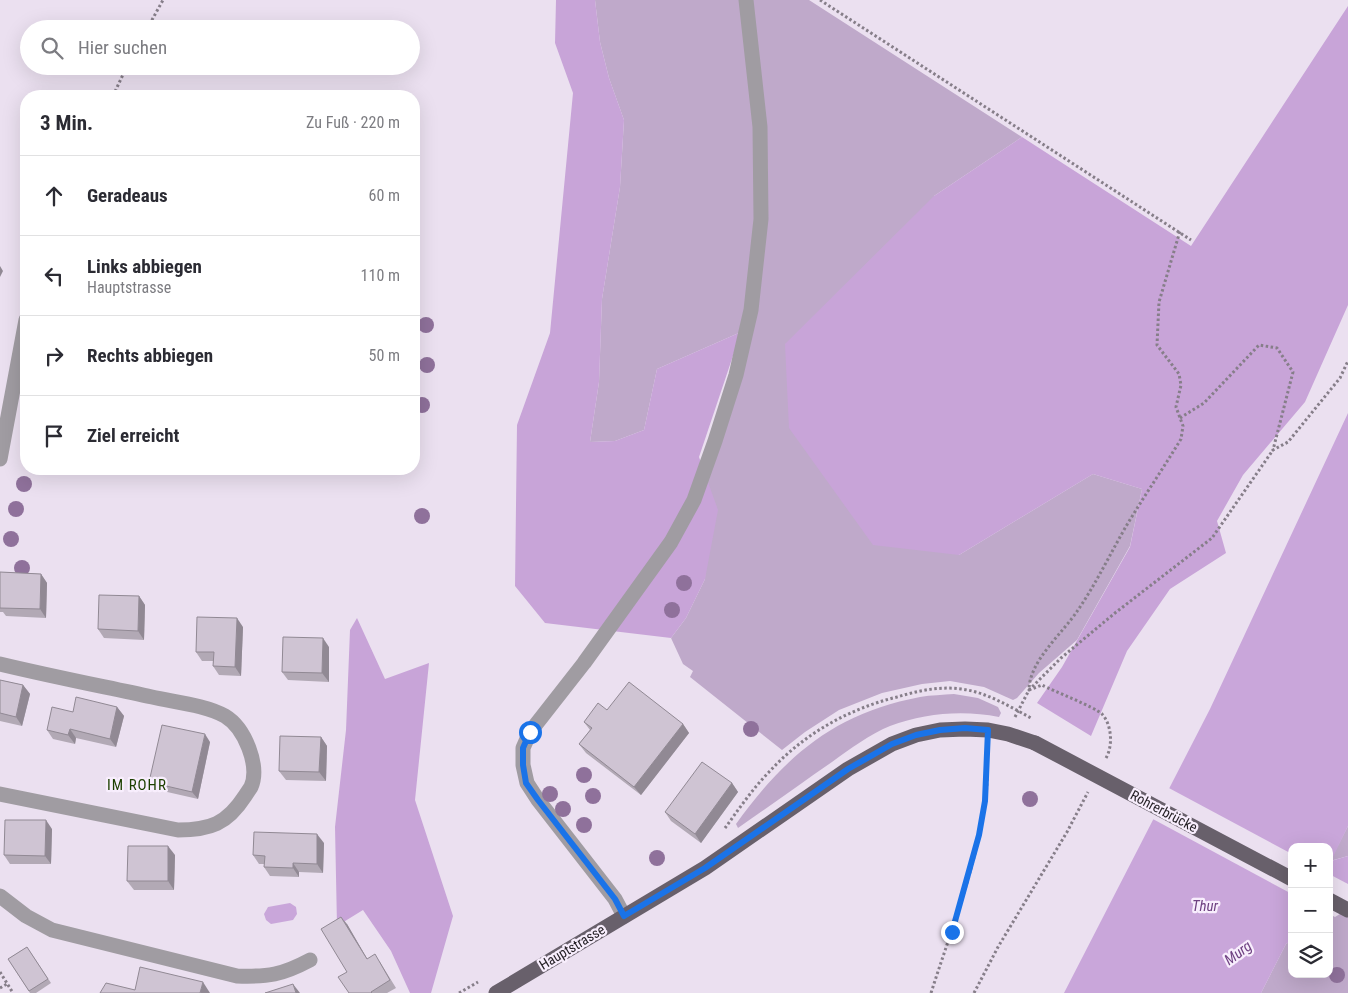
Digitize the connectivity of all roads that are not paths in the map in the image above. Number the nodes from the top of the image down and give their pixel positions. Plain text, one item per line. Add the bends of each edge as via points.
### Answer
1 (746, 0) edge
2 (20, 352) edge
3 (0, 459) edge
4 (0, 664) edge
5 (988, 730) joint
6 (0, 794) edge
7 (1288, 877) edge
8 (0, 896) edge
9 (1333, 902) edge
10 (1348, 910) edge
11 (624, 916) junction
12 (310, 960) dead end
13 (496, 993) edge

1 - 11 street via 760,127 761,219 751,310 736,375 694,500 671,542 530,732 523,748 526,783 603,883
2 - 3 street
4 - 6 street via 210,710 226,717 239,730 250,749 253,766 252,785 230,817 197,830 178,830
5 - 7 main road, Rohrerbrücke, bridge via 1035,743
5 - 11 main road, Hauptstrasse via 940,730 892,744 848,769 705,868
8 - 12 street via 26,916 52,930 237,976 265,977 292,970
9 - 10 main road
11 - 13 main road, Hauptstrasse

